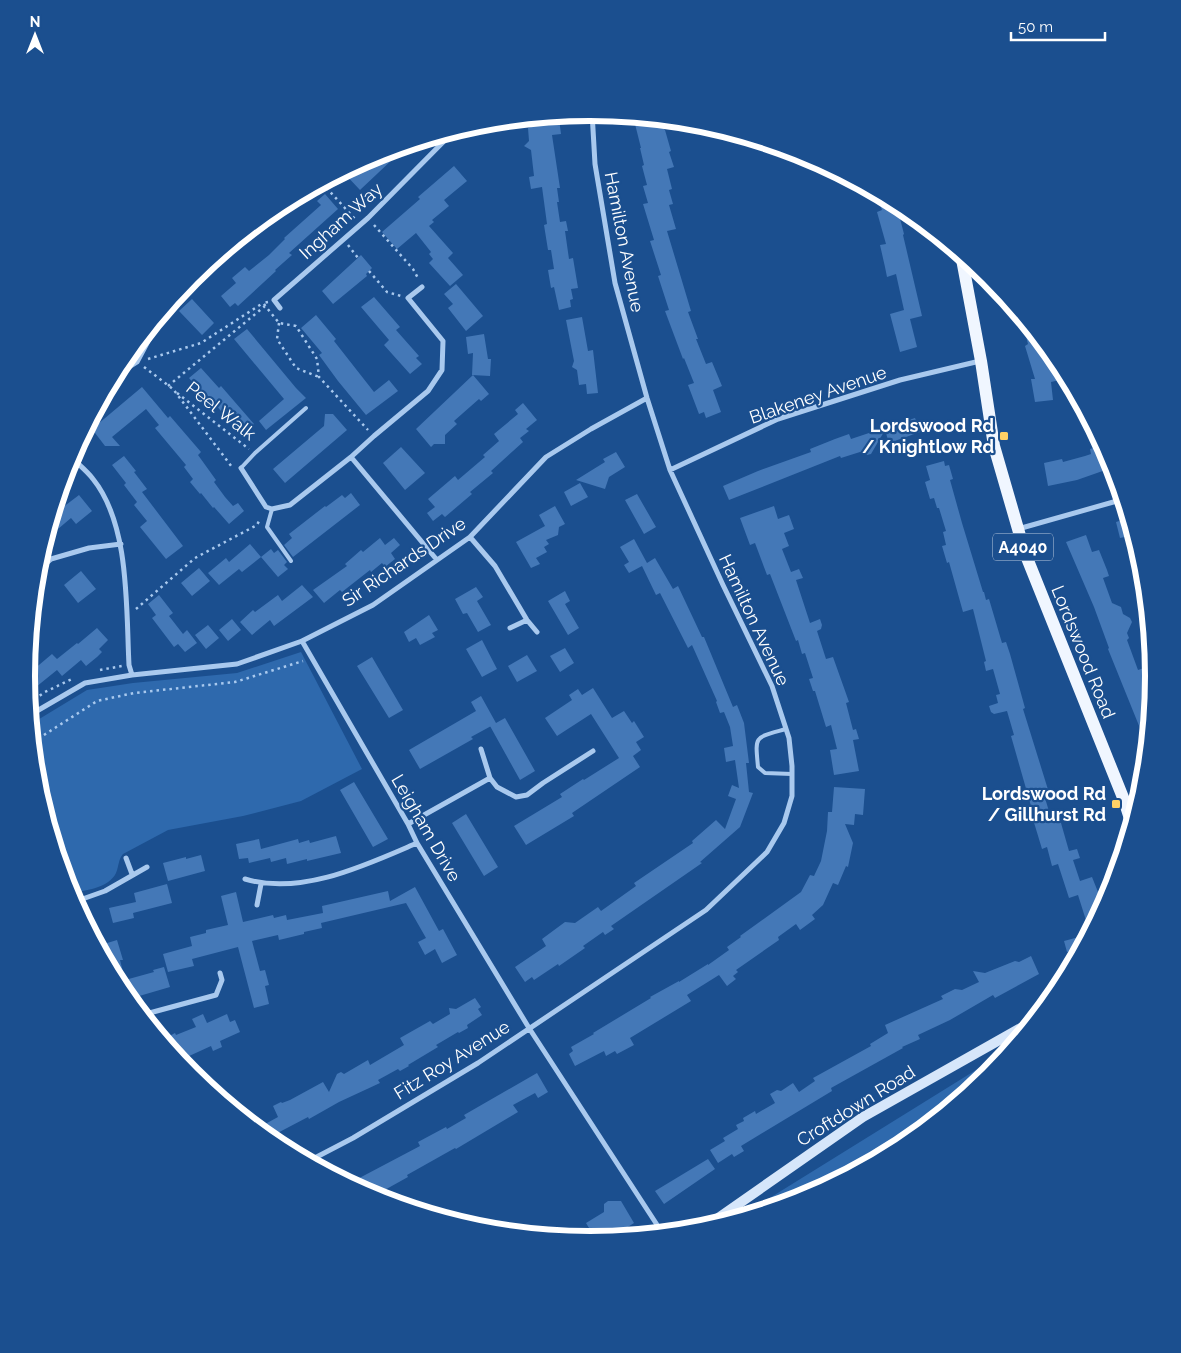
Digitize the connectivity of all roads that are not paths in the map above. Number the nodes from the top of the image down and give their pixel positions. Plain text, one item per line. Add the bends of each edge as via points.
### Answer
1 (593, 121) edge
2 (444, 141) edge
3 (963, 265) edge
4 (422, 287) road end
5 (280, 308) dead end
6 (149, 339) edge
7 (981, 361) junction
8 (131, 366) edge
9 (647, 398) junction
10 (306, 408) dead end
11 (351, 458) junction
12 (78, 463) edge
13 (241, 468) joint
14 (670, 470) junction
15 (1118, 501) edge
16 (272, 509) junction
17 (1018, 529) junction
18 (470, 537) junction
19 (121, 544) junction
20 (437, 560) junction
21 (291, 561) dead end
22 (47, 562) edge
23 (527, 620) junction
24 (510, 628) dead end
25 (537, 632) dead end
26 (302, 641) junction
27 (132, 675) junction
28 (36, 712) edge
29 (786, 729) junction
30 (481, 749) dead end
31 (593, 751) dead end
32 (792, 774) junction
33 (490, 778) junction
34 (1128, 814) edge
35 (408, 824) junction
36 (417, 842) junction
37 (126, 858) dead end
38 (147, 867) dead end
39 (132, 874) junction
40 (244, 879) dead end
41 (261, 884) junction
42 (82, 899) edge
43 (257, 905) dead end
44 (220, 973) dead end
45 (149, 1013) edge
46 (529, 1028) junction
47 (1020, 1029) edge
48 (314, 1158) edge
49 (721, 1216) edge
50 (658, 1228) edge

1 - 9 street, Hamilton Avenue via 595,164 615,283
2 - 5 street, Ingham Way via 368,218 274,300
3 - 7 main road, Lordswood Road / A4040
4 - 11 street via 408,298 443,341 442,370 428,391
6 - 8 street via 137,362
7 - 14 street, Blakeney Avenue via 900,380 778,419
7 - 17 main road, Lordswood Road / A4040 via 994,446
9 - 14 street, Hamilton Avenue
9 - 18 street, Sir Richards Drive via 546,458
10 - 13 lane
11 - 16 street via 290,505
11 - 20 street
12 - 19 street via 94,479 110,508
13 - 16 street via 266,507
14 - 29 street, Hamilton Avenue via 772,686
15 - 17 street
16 - 21 lane via 267,527
17 - 34 main road, Lordswood Road / A4040
18 - 20 street, Sir Richards Drive
18 - 23 street via 495,566
19 - 22 street via 89,548
19 - 27 street
20 - 26 street, Sir Richards Drive via 373,605
23 - 24 street
23 - 25 street
26 - 27 street, Sir Richards Drive via 237,664
26 - 35 street, Leigham Drive
27 - 28 street, Sir Richards Drive via 85,684
29 - 32 street, Hamilton Avenue
29 - 32 lane via 766,735 755,744 758,767 766,773
30 - 33 street
31 - 33 street via 528,795 516,797 497,787
32 - 46 street, Hamilton Avenue via 792,796 784,823 767,852 740,879 706,910
33 - 35 street
35 - 36 street, Leigham Drive
36 - 41 street via 364,865 315,880
36 - 46 street, Leigham Drive
37 - 39 street
38 - 39 street
39 - 42 street via 105,892
40 - 41 street
41 - 43 street
44 - 45 street via 222,980 216,995
46 - 48 street, Fitz Roy Avenue via 478,1063
46 - 50 street, Fitz Roy Avenue
47 - 49 street, Croftdown Road via 863,1117

